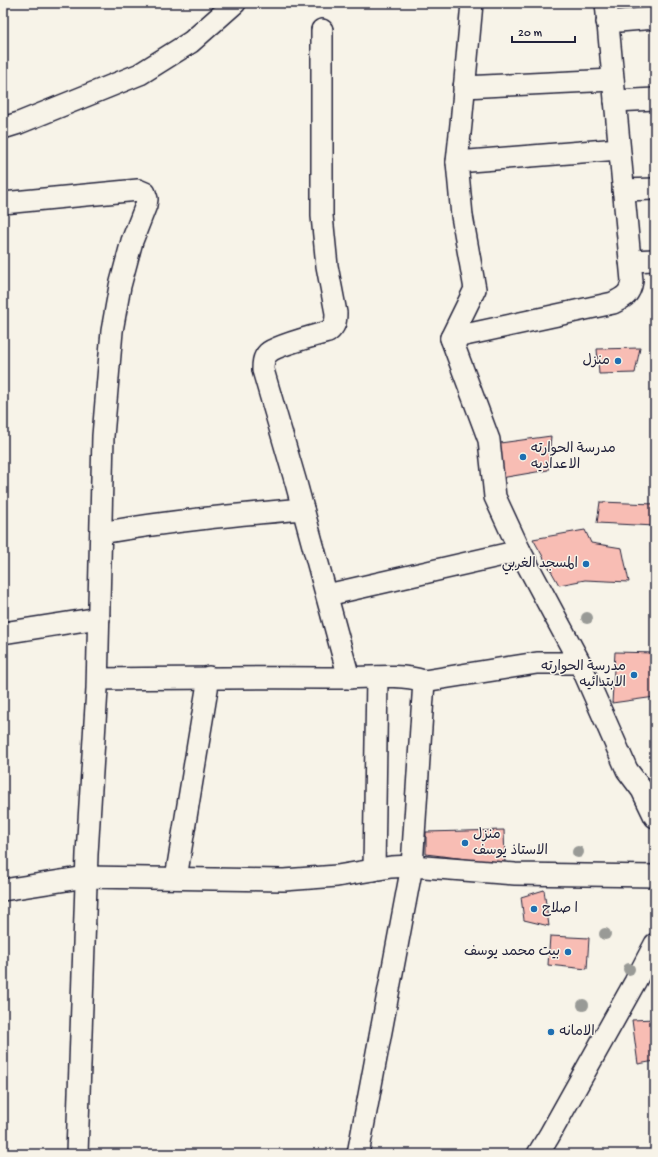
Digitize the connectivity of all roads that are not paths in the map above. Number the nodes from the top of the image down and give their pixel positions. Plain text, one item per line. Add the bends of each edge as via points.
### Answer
1 (235, 3) edge
2 (472, 3) edge
3 (607, 13) edge
4 (655, 18) edge
5 (322, 30) dead end
6 (613, 80) junction
7 (464, 87) junction
8 (655, 99) edge
9 (615, 101) junction
10 (3, 128) edge
11 (619, 149) junction
12 (456, 162) junction
13 (655, 189) edge
14 (623, 190) junction
15 (3, 203) edge
16 (630, 260) junction
17 (655, 260) edge
18 (451, 338) junction
19 (303, 509) junction
20 (101, 533) junction
21 (520, 551) junction
22 (327, 595) junction
23 (99, 618) junction
24 (3, 633) edge
25 (580, 662) junction
26 (377, 677) junction
27 (209, 678) junction
28 (350, 678) junction
29 (98, 679) junction
30 (424, 681) junction
31 (655, 817) edge
32 (412, 866) junction
33 (374, 870) junction
34 (655, 876) edge
35 (86, 877) junction
36 (176, 878) junction
37 (3, 890) edge
38 (655, 944) edge
39 (77, 1154) edge
40 (358, 1154) edge
41 (538, 1154) edge

1 - 10 street via 191,42 140,74
2 - 7 street
3 - 4 street
3 - 6 street
5 - 19 street via 322,216 336,320 334,327 328,332 268,352 263,370
6 - 7 street
6 - 9 street
7 - 12 street
8 - 9 street
9 - 11 street
11 - 12 street
11 - 14 street
12 - 18 street via 462,216 475,289
13 - 14 street
14 - 16 street
15 - 20 street via 138,190 145,193 147,199 120,286 112,331 103,436
16 - 17 street
16 - 18 street via 630,290 613,303
18 - 21 street via 489,440 495,497
19 - 20 street via 228,515
19 - 22 street
20 - 23 street
21 - 22 street
21 - 25 street
22 - 28 street
23 - 24 street
23 - 29 street
25 - 30 street via 537,663
25 - 31 street via 627,770 642,790
26 - 28 street
26 - 30 street via 411,677
26 - 33 street
27 - 28 street
27 - 29 street
27 - 36 street
29 - 35 street
30 - 32 street
32 - 33 street
32 - 34 street via 515,874
32 - 40 street
33 - 36 street via 284,880
35 - 36 street
35 - 37 street
35 - 39 street
38 - 41 street

